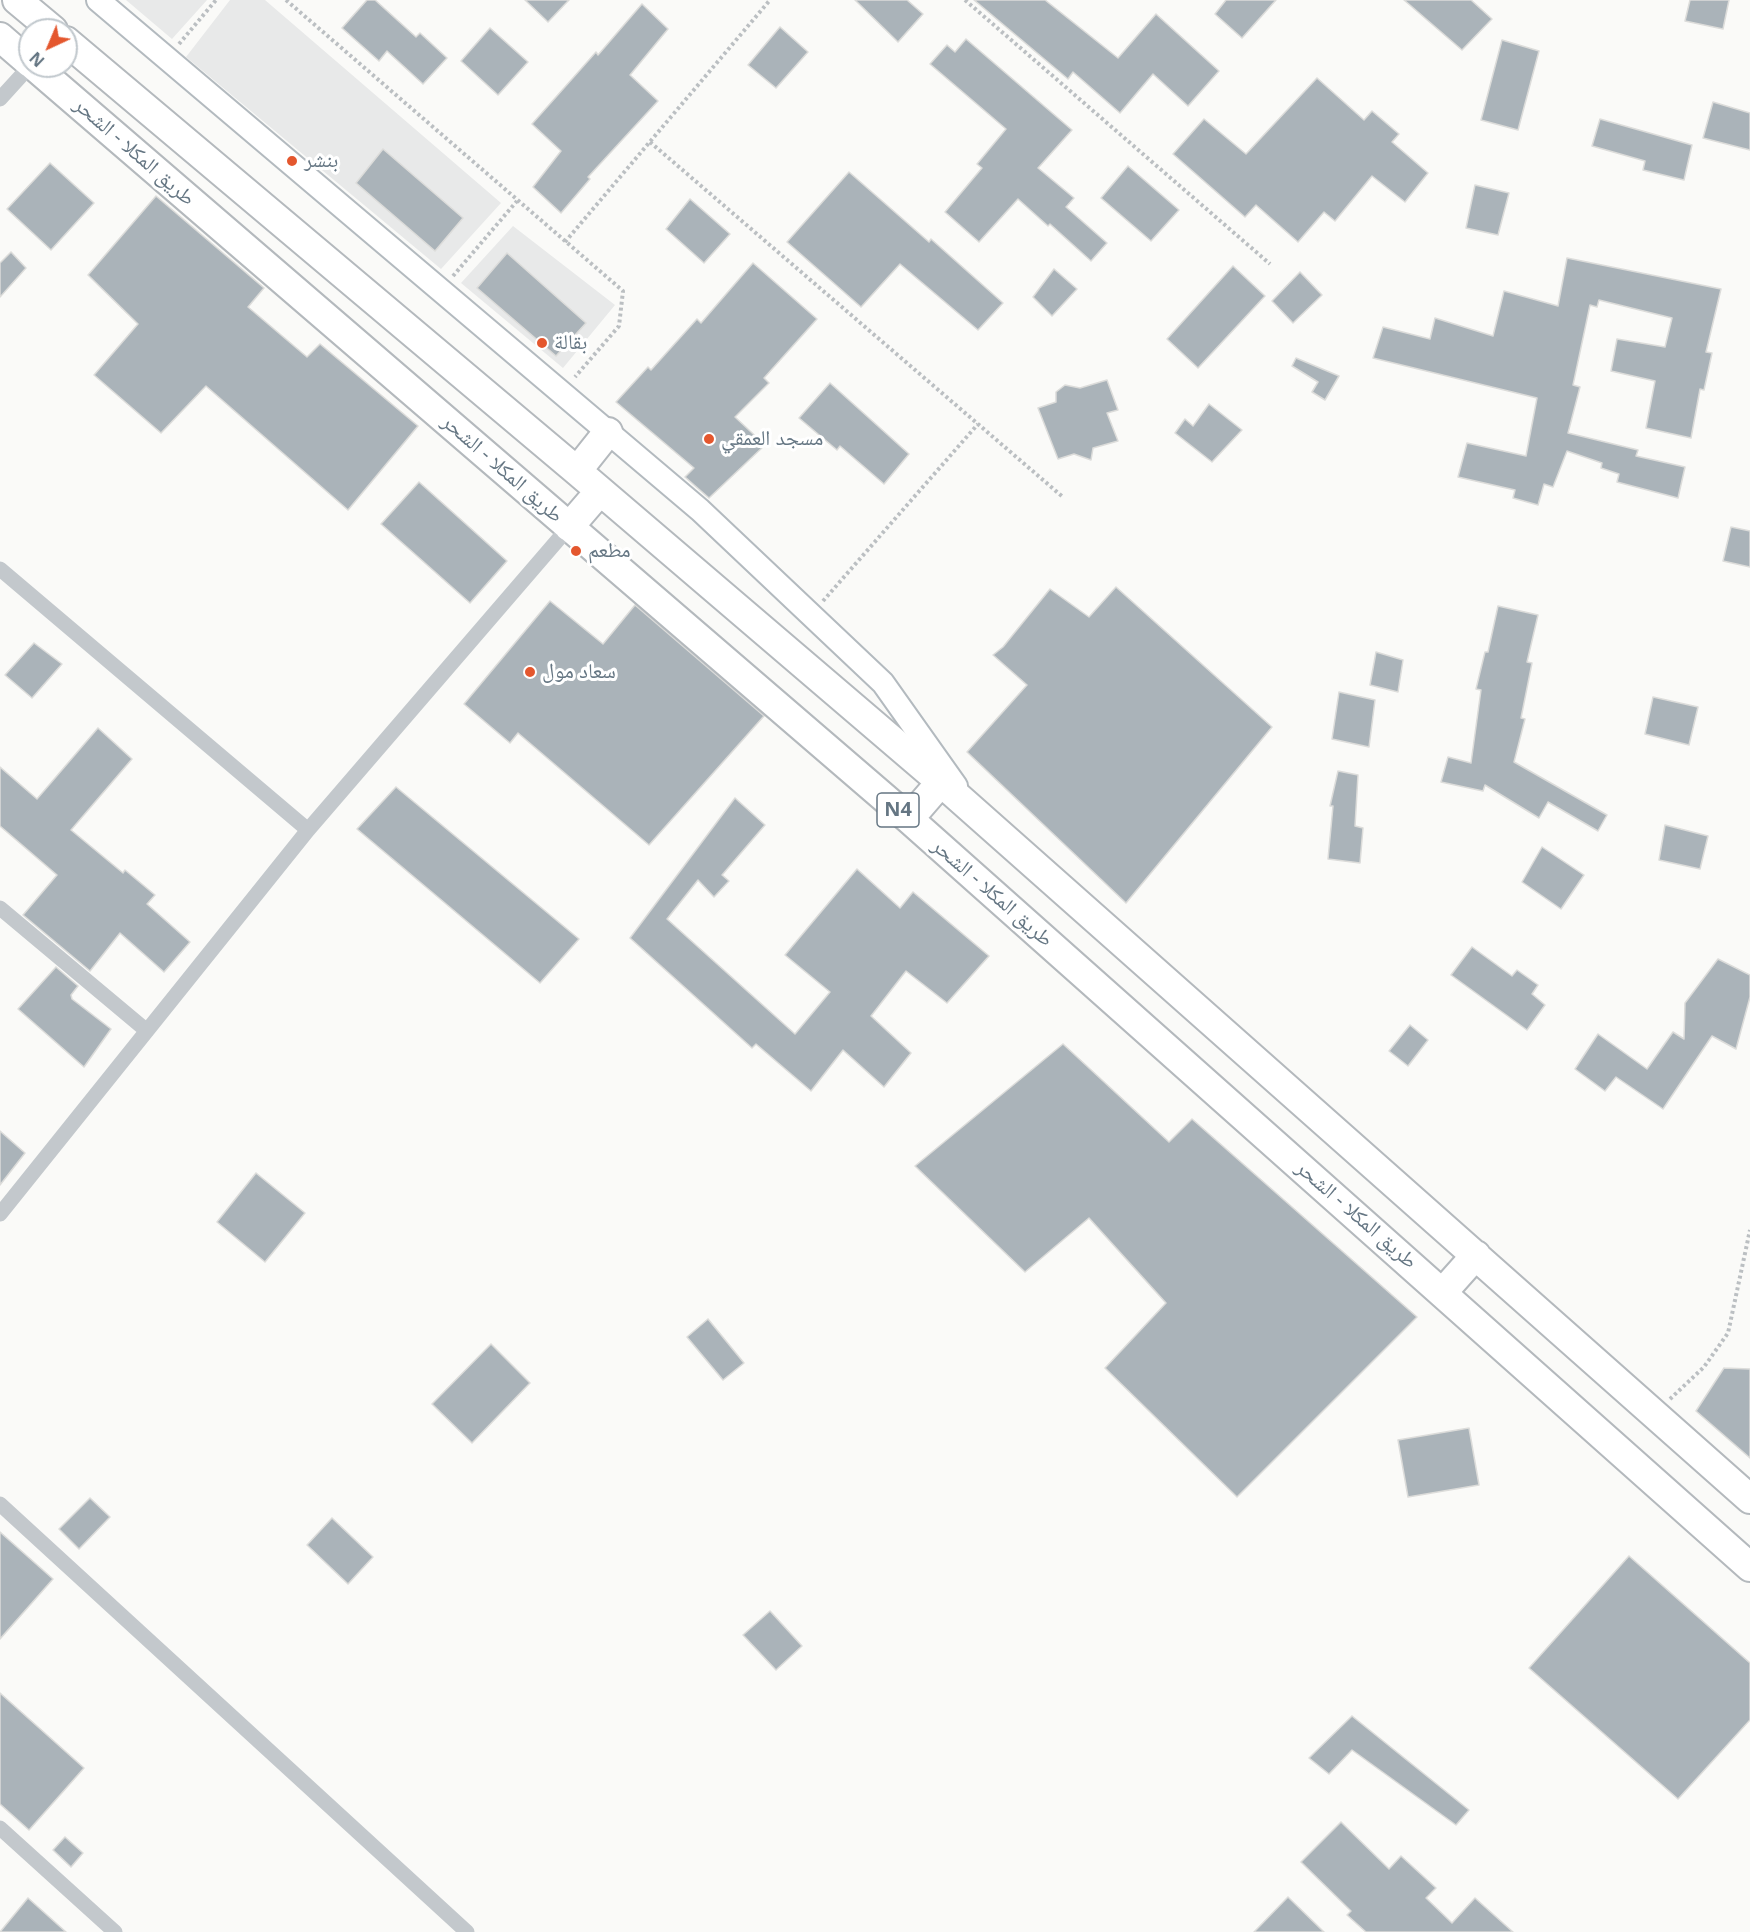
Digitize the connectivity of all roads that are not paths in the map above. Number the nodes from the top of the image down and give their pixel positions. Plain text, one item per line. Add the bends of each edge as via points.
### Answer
1 (17, 0) edge
2 (98, 0) edge
3 (39, 18) edge
4 (0, 37) edge
5 (78, 51) edge
6 (18, 53) edge
7 (19, 78) edge
8 (46, 78) edge
9 (0, 99) edge
10 (608, 432) junction
11 (578, 471) junction
12 (600, 491) junction
13 (569, 527) junction
14 (0, 569) edge
15 (941, 782) junction
16 (975, 812) junction
17 (909, 819) junction
18 (308, 830) junction
19 (0, 908) edge
20 (147, 1031) junction
21 (0, 1214) edge
22 (1476, 1255) junction
23 (1443, 1292) junction
24 (1750, 1499) edge
25 (0, 1504) edge
26 (1750, 1567) edge
27 (0, 1828) edge
28 (115, 1932) edge
29 (467, 1932) edge

1 - 3 highway
2 - 10 street
4 - 6 highway, طريق المكلا - الشحر / N4
5 - 11 highway, طريق المكلا - الشحر / N4
7 - 9 street
8 - 13 highway, طريق المكلا - الشحر / N4
10 - 11 highway
10 - 16 street via 700,510 883,683
11 - 12 highway, طريق المكلا - الشحر / N4
12 - 13 highway
12 - 15 highway, طريق المكلا - الشحر / N4
13 - 17 highway, طريق المكلا - الشحر / N4
13 - 18 street
14 - 18 street
15 - 16 highway, طريق المكلا - الشحر / N4
15 - 17 highway
16 - 22 highway, طريق المكلا - الشحر / N4
17 - 23 highway, طريق المكلا - الشحر / N4
18 - 20 street
19 - 20 street
20 - 21 street
22 - 23 highway
22 - 24 highway, طريق المكلا - الشحر / N4
23 - 26 highway, طريق المكلا - الشحر / N4
25 - 29 street
27 - 28 street

